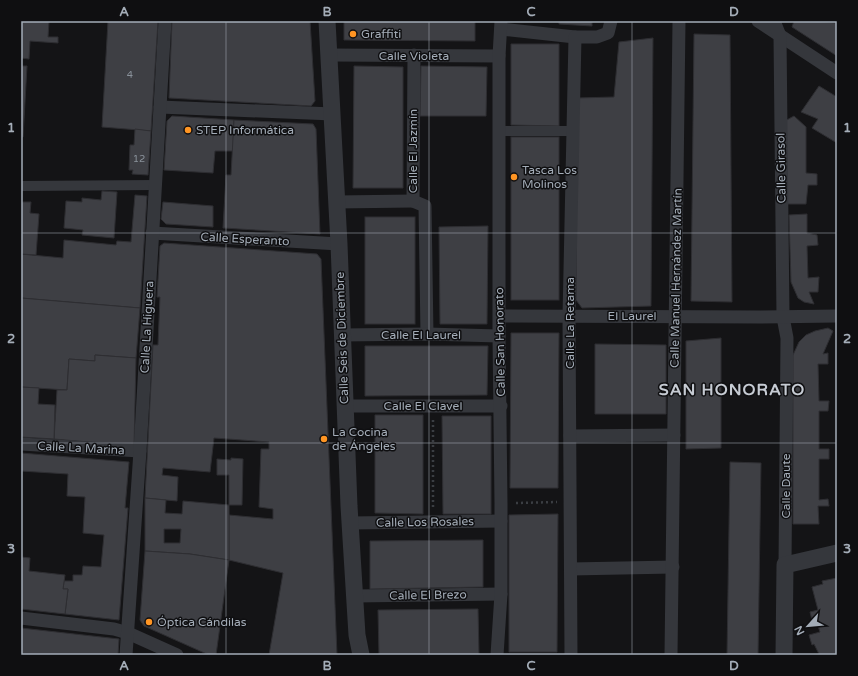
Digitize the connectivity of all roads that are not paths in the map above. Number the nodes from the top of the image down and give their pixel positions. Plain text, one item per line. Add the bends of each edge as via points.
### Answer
1 (165, 21) edge
2 (327, 21) edge
3 (611, 21) edge
4 (679, 21) edge
5 (758, 21) edge
6 (774, 21) edge
7 (501, 25) edge
8 (780, 36) junction
9 (574, 37) junction
10 (330, 55) junction
11 (414, 55) junction
12 (499, 56) junction
13 (837, 73) edge
14 (160, 107) junction
15 (333, 114) junction
16 (500, 131) junction
17 (572, 131) junction
18 (155, 185) junction
19 (21, 186) edge
20 (413, 201) junction
21 (336, 202) junction
22 (152, 233) junction
23 (339, 244) junction
24 (500, 316) junction
25 (675, 316) junction
26 (837, 316) edge
27 (569, 317) junction
28 (783, 317) junction
29 (427, 334) junction
30 (342, 335) junction
31 (499, 336) junction
32 (345, 406) junction
33 (501, 406) junction
34 (674, 435) junction
35 (570, 436) junction
36 (21, 444) edge
37 (140, 451) junction
38 (501, 521) junction
39 (350, 523) junction
40 (837, 553) edge
41 (786, 566) junction
42 (672, 567) junction
43 (571, 568) junction
44 (501, 594) junction
45 (355, 596) junction
46 (21, 618) edge
47 (128, 633) junction
48 (126, 655) edge
49 (177, 655) edge
50 (361, 655) edge
51 (498, 655) edge
52 (571, 655) edge
53 (671, 655) edge
54 (784, 655) edge

1 - 14 street, Calle La Higuera
2 - 10 street, Calle Seis de Diciembre
3 - 9 street via 608,33 597,37
4 - 25 street, Calle Manuel Hernández Martín
5 - 8 street
6 - 8 street, Calle Girasol
7 - 9 street
7 - 12 street, Calle San Honorato
8 - 13 street
8 - 28 street, Calle Girasol
9 - 17 street, Calle La Retama
10 - 11 street, Calle Violeta
10 - 15 street, Calle Seis de Diciembre
11 - 12 street, Calle Violeta
11 - 20 street, Calle El Jazmín
12 - 16 street, Calle San Honorato
14 - 15 street
14 - 18 street, Calle La Higuera
15 - 21 street, Calle Seis de Diciembre
16 - 17 street
16 - 24 street, Calle San Honorato
17 - 27 street, Calle La Retama
18 - 19 street
18 - 22 street, Calle La Higuera
20 - 21 street
20 - 29 street, Calle El Jazmín via 425,206
21 - 23 street, Calle Seis de Diciembre
22 - 23 street, Calle Esperanto
22 - 37 street, Calle La Higuera
23 - 30 street, Calle Seis de Diciembre
24 - 27 street, El Laurel
24 - 31 street, Calle San Honorato
25 - 27 street, El Laurel
25 - 28 street, El Laurel
25 - 34 street, Calle Manuel Hernández Martín
26 - 28 street, El Laurel
27 - 35 street, Calle La Retama
28 - 41 street, Calle Daute via 787,338
29 - 30 street, Calle El Laurel
29 - 31 street, Calle El Laurel
30 - 32 street, Calle Seis de Diciembre
31 - 33 street, Calle San Honorato
32 - 33 street, Calle El Clavel
32 - 39 street, Calle Seis de Diciembre
33 - 38 street, Calle San Honorato
34 - 35 street
34 - 42 street, Calle Manuel Hernández Martín
35 - 43 street, Calle La Retama
36 - 37 street, Calle La Marina
37 - 47 street, Calle La Higuera
38 - 39 street, Calle Los Rosales
38 - 44 street, Calle San Honorato
39 - 45 street, Calle Seis de Diciembre
40 - 41 street
41 - 54 street, Calle Daute
42 - 43 street
42 - 53 street, Calle Manuel Hernández Martín
43 - 52 street, Calle La Retama
44 - 45 street, Calle El Brezo
44 - 51 street, Calle San Honorato
45 - 50 street, Calle Seis de Diciembre
46 - 47 street via 114,629
47 - 48 street, Calle La Higuera
47 - 49 street

